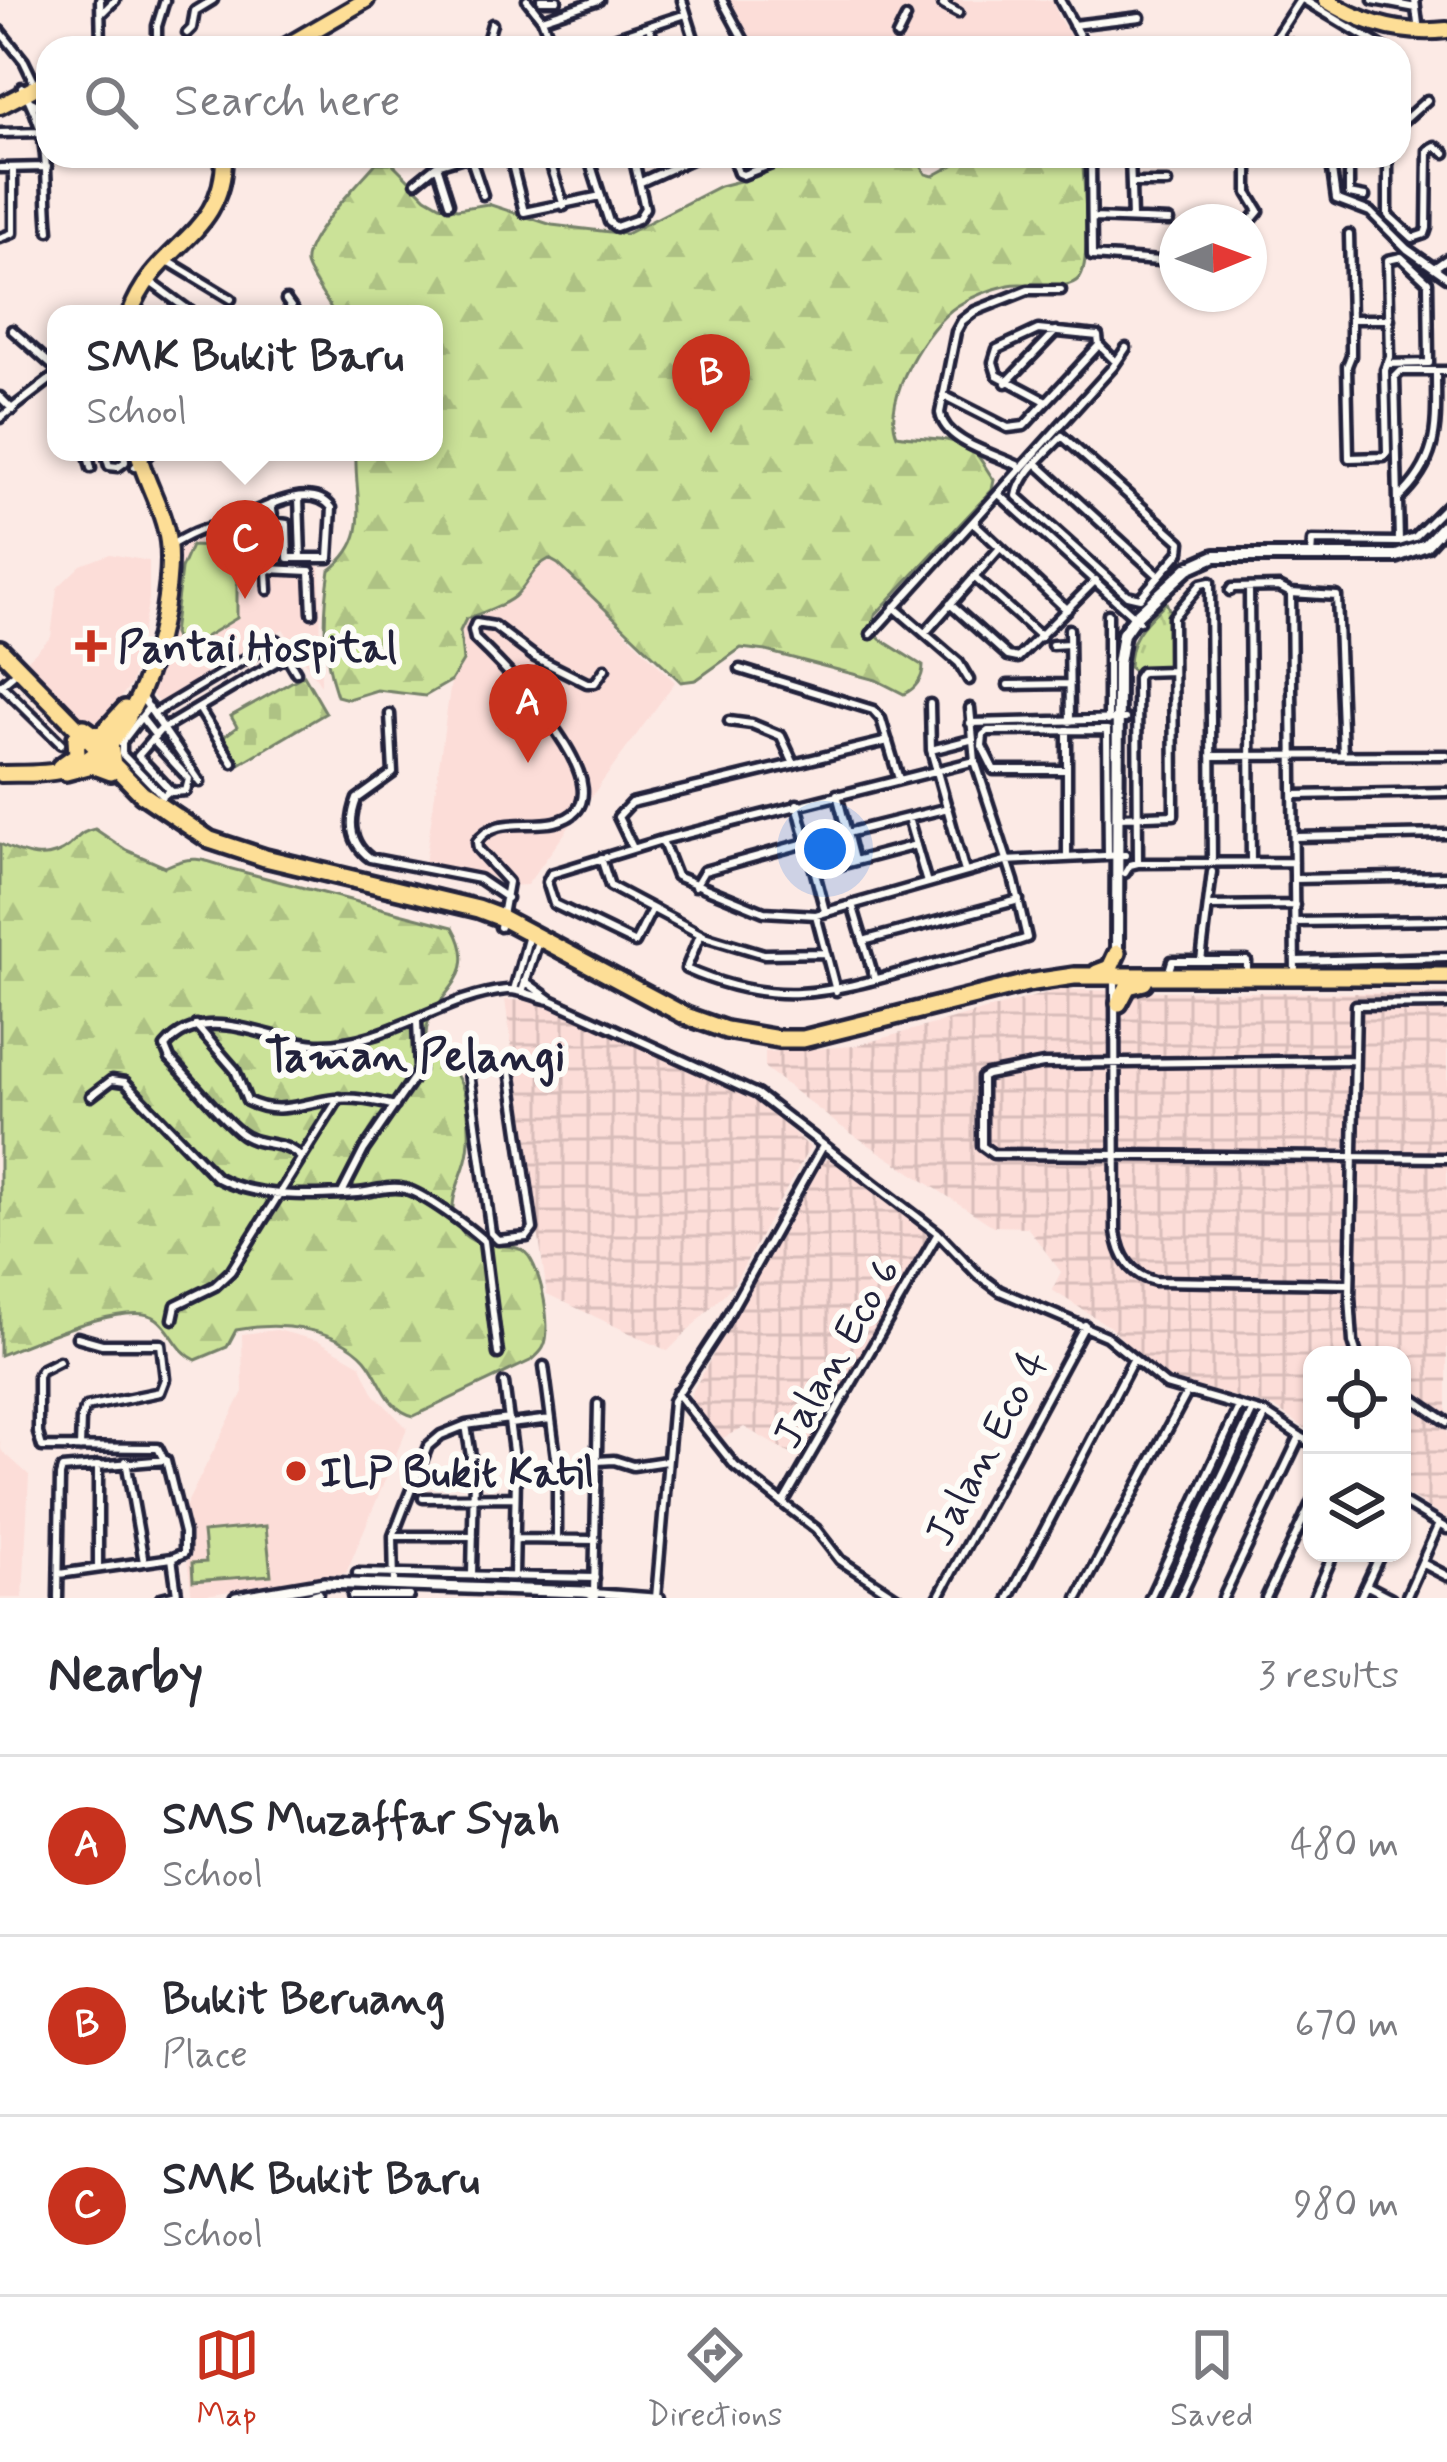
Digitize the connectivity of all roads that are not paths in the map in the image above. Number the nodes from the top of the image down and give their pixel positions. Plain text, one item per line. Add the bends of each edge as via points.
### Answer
1 (100, 0) edge
2 (115, 0) edge
3 (165, 0) edge
4 (213, 0) edge
5 (353, 0) edge
6 (366, 0) edge
7 (527, 0) edge
8 (541, 0) edge
9 (557, 0) edge
10 (598, 0) edge
11 (682, 0) edge
12 (722, 0) edge
13 (946, 0) edge
14 (1060, 0) edge
15 (1302, 0) edge
16 (1326, 0) edge
17 (1340, 0) edge
18 (1373, 0) edge
19 (103, 11) junction
20 (1416, 11) edge
21 (686, 14) junction
22 (958, 14) dead end
23 (1140, 17) dead end
24 (906, 18) dead end
25 (542, 19) junction
26 (492, 24) dead end
27 (1073, 25) junction
28 (1447, 26) edge
29 (649, 27) junction
30 (0, 31) edge
31 (187, 33) dead end
32 (102, 36) edge
33 (157, 36) edge
34 (296, 36) edge
35 (299, 36) edge
36 (488, 36) edge
37 (548, 36) edge
38 (624, 36) edge
39 (652, 36) edge
40 (693, 36) edge
41 (742, 36) edge
42 (898, 36) dead end
43 (1079, 36) edge
44 (1278, 36) edge
45 (1364, 36) edge
46 (9, 41) junction
47 (0, 48) edge
48 (35, 86) edge
49 (1427, 100) dead end
50 (0, 103) edge
51 (1411, 114) edge
52 (36, 128) edge
53 (0, 133) edge
54 (1445, 153) edge
55 (36, 167) edge
56 (0, 168) edge
57 (13, 168) junction
58 (47, 168) edge
59 (219, 168) edge
60 (221, 168) edge
61 (433, 168) edge
62 (438, 168) edge
63 (473, 168) edge
64 (514, 168) edge
65 (552, 168) edge
66 (592, 168) edge
67 (637, 168) edge
68 (672, 168) edge
69 (736, 168) edge
70 (763, 168) edge
71 (1091, 168) edge
72 (1130, 168) edge
73 (1248, 168) edge
74 (1332, 168) edge
75 (1349, 168) edge
76 (1388, 168) edge
77 (416, 182) dead end
78 (641, 182) junction
79 (1131, 183) junction
80 (1167, 183) dead end
81 (483, 195) dead end
82 (601, 196) junction
83 (1365, 197) dead end
84 (0, 203) edge
85 (13, 203) junction
86 (449, 203) dead end
87 (1256, 204) edge
88 (564, 206) junction
89 (1093, 218) junction
90 (1132, 220) junction
91 (1159, 221) edge
92 (1400, 227) junction
93 (49, 231) dead end
94 (1349, 233) dead end
95 (1392, 235) junction
96 (0, 238) edge
97 (1409, 250) junction
98 (164, 258) junction
99 (1403, 259) junction
100 (1159, 261) edge
101 (1443, 268) edge
102 (146, 279) junction
103 (1061, 290) dead end
104 (231, 299) dead end
105 (286, 300) dead end
106 (131, 305) edge
107 (132, 305) edge
108 (182, 305) edge
109 (290, 305) edge
110 (1351, 320) junction
111 (1390, 320) junction
112 (12, 330) dead end
113 (1056, 331) junction
114 (1098, 340) junction
115 (1126, 347) dead end
116 (1114, 361) junction
117 (47, 363) edge
118 (1387, 364) junction
119 (1436, 370) junction
120 (1447, 371) edge
121 (47, 380) edge
122 (1006, 383) junction
123 (943, 395) junction
124 (0, 398) edge
125 (1046, 401) junction
126 (13, 410) junction
127 (0, 418) edge
128 (89, 461) edge
129 (138, 461) edge
130 (139, 461) edge
131 (1037, 464) junction
132 (1021, 467) junction
133 (91, 468) dead end
134 (998, 494) junction
135 (299, 497) junction
136 (1398, 499) junction
137 (271, 504) junction
138 (1447, 505) edge
139 (153, 514) junction
140 (1447, 522) edge
141 (973, 523) junction
142 (239, 528) junction
143 (1447, 532) edge
144 (1399, 542) junction
145 (169, 547) junction
146 (1000, 548) junction
147 (1311, 557) junction
148 (301, 558) junction
149 (267, 569) junction
150 (1160, 576) junction
151 (974, 577) junction
152 (1109, 579) junction
153 (159, 580) junction
154 (1100, 585) junction
155 (1249, 588) junction
156 (268, 590) dead end
157 (1230, 591) dead end
158 (1292, 593) junction
159 (950, 604) junction
160 (894, 607) junction
161 (1067, 610) junction
162 (312, 613) dead end
163 (1108, 614) dead end
164 (1137, 619) junction
165 (1069, 629) dead end
166 (925, 633) junction
167 (871, 634) dead end
168 (1040, 637) junction
169 (1069, 644) junction
170 (1052, 645) dead end
171 (0, 649) edge
172 (286, 656) junction
173 (0, 662) edge
174 (605, 669) dead end
175 (740, 669) dead end
176 (1173, 671) junction
177 (296, 672) dead end
178 (969, 680) dead end
179 (1070, 684) junction
180 (1008, 685) dead end
181 (46, 695) junction
182 (930, 704) dead end
183 (148, 706) junction
184 (970, 708) dead end
185 (200, 710) junction
186 (132, 714) junction
187 (390, 714) dead end
188 (729, 721) dead end
189 (970, 723) junction
190 (1114, 723) junction
191 (1068, 726) junction
192 (158, 733) junction
193 (970, 740) junction
194 (68, 741) junction
195 (888, 741) junction
196 (931, 749) junction
197 (95, 751) junction
198 (1343, 755) junction
199 (1447, 755) edge
200 (1211, 756) junction
201 (1250, 756) junction
202 (1293, 756) junction
203 (975, 761) junction
204 (233, 763) dead end
205 (794, 764) junction
206 (123, 765) junction
207 (63, 770) junction
208 (1067, 770) junction
209 (0, 771) edge
210 (937, 771) junction
211 (899, 779) junction
212 (200, 782) dead end
213 (1447, 792) edge
214 (837, 794) junction
215 (1294, 795) junction
216 (797, 804) junction
217 (948, 808) junction
218 (1128, 817) junction
219 (908, 818) junction
220 (847, 833) junction
221 (1447, 834) edge
222 (1294, 836) junction
223 (662, 840) junction
224 (809, 842) junction
225 (916, 845) junction
226 (633, 848) junction
227 (1067, 855) junction
228 (1117, 855) junction
229 (602, 858) junction
230 (1005, 860) junction
231 (854, 861) junction
232 (1251, 862) junction
233 (1294, 862) junction
234 (1138, 863) junction
235 (1212, 867) junction
236 (817, 871) junction
237 (965, 872) junction
238 (1125, 873) junction
239 (1447, 876) edge
240 (1294, 878) junction
241 (927, 883) junction
242 (695, 886) junction
243 (506, 898) junction
244 (1019, 900) junction
245 (852, 904) junction
246 (1295, 905) junction
247 (1209, 906) junction
248 (652, 909) junction
249 (820, 914) junction
250 (1447, 920) edge
251 (501, 922) junction
252 (1295, 922) junction
253 (700, 935) junction
254 (533, 939) junction
255 (863, 941) junction
256 (826, 952) junction
257 (1120, 954) junction
258 (1447, 957) edge
259 (1201, 961) junction
260 (1295, 973) junction
261 (1169, 975) junction
262 (1247, 975) junction
263 (1091, 979) junction
264 (1447, 979) edge
265 (875, 980) junction
266 (525, 981) junction
267 (1123, 984) junction
268 (518, 991) junction
269 (836, 991) junction
270 (551, 1000) junction
271 (1447, 1004) edge
272 (417, 1021) junction
273 (196, 1025) junction
274 (1354, 1060) junction
275 (1118, 1062) junction
276 (91, 1096) dead end
277 (339, 1098) junction
278 (395, 1106) junction
279 (824, 1146) junction
280 (1116, 1154) junction
281 (1353, 1156) junction
282 (301, 1158) junction
283 (1447, 1158) edge
284 (279, 1192) junction
285 (342, 1193) junction
286 (491, 1231) junction
287 (938, 1233) junction
288 (479, 1237) junction
289 (1350, 1284) junction
290 (173, 1319) dead end
291 (1084, 1324) junction
292 (77, 1337) dead end
293 (1354, 1346) edge
294 (498, 1354) dead end
295 (1133, 1360) junction
296 (59, 1361) dead end
297 (544, 1366) dead end
298 (504, 1383) dead end
299 (1187, 1391) junction
300 (677, 1393) junction
301 (1411, 1397) edge
302 (598, 1404) dead end
303 (1238, 1409) junction
304 (1252, 1412) junction
305 (1267, 1414) junction
306 (551, 1419) junction
307 (509, 1422) junction
308 (1447, 1422) edge
309 (466, 1425) junction
310 (1300, 1436) junction
311 (1303, 1438) edge
312 (80, 1448) junction
313 (163, 1458) junction
314 (597, 1461) junction
315 (666, 1461) junction
316 (126, 1462) junction
317 (98, 1465) junction
318 (474, 1497) junction
319 (516, 1497) junction
320 (423, 1498) dead end
321 (784, 1501) junction
322 (1411, 1509) edge
323 (1303, 1520) edge
324 (1443, 1527) edge
325 (393, 1536) junction
326 (473, 1536) junction
327 (515, 1539) junction
328 (557, 1539) junction
329 (596, 1540) junction
330 (172, 1558) junction
331 (144, 1562) junction
332 (1330, 1562) edge
333 (1377, 1562) edge
334 (1422, 1563) junction
335 (98, 1568) junction
336 (58, 1574) junction
337 (472, 1575) junction
338 (514, 1576) junction
339 (1447, 1576) edge
340 (596, 1577) junction
341 (394, 1579) junction
342 (1366, 1585) junction
343 (353, 1588) edge
344 (426, 1592) edge
345 (320, 1593) dead end
346 (409, 1593) edge
347 (594, 1595) edge
348 (58, 1598) edge
349 (161, 1598) edge
350 (236, 1598) edge
351 (302, 1598) edge
352 (657, 1598) edge
353 (898, 1598) edge
354 (938, 1598) edge
355 (1010, 1598) edge
356 (1078, 1598) edge
357 (1150, 1598) edge
358 (1164, 1598) edge
359 (1180, 1598) edge
360 (1223, 1598) edge
361 (1266, 1598) edge
362 (1314, 1598) edge
363 (1360, 1598) edge
364 (1391, 1598) edge
365 (1406, 1598) edge

1 - 19 street
2 - 19 street
3 - 33 street
4 - 31 street via 195,10
5 - 34 main road
6 - 35 main road
7 - 25 street
8 - 9 street
10 - 25 street
11 - 21 street
12 - 41 street
13 - 22 street
14 - 27 street
15 - 44 street
15 - 45 street
16 - 28 main road via 1395,29
17 - 20 main road via 1381,16
18 - 20 street
19 - 32 street
20 - 28 main road
21 - 29 street
21 - 40 street
23 - 27 street
24 - 42 street
25 - 37 street
26 - 36 street
27 - 43 street
29 - 38 street
29 - 39 street
30 - 46 street
46 - 47 street
46 - 48 street
48 - 50 main road
49 - 51 street
52 - 53 street
54 - 92 street via 1428,150 1425,234 1413,238
55 - 57 street
56 - 57 street
57 - 85 street
58 - 93 street
59 - 106 main road via 206,212 149,267
60 - 98 main road via 212,214
61 - 77 street
62 - 86 street
63 - 81 street
64 - 88 street via 521,210
65 - 88 street
66 - 82 street
67 - 78 street
68 - 78 street
69 - 70 street via 743,176
71 - 89 street
72 - 79 street
73 - 87 street
74 - 95 street via 1336,199 1370,212
75 - 83 street via 1349,194
76 - 92 street via 1388,212
78 - 82 street via 645,208 627,224 611,225
79 - 80 street
79 - 90 street
82 - 88 street
84 - 85 street
85 - 96 street via 13,233
89 - 90 street
89 - 100 street via 1092,256
90 - 91 street
92 - 95 street
94 - 110 street
95 - 97 street
97 - 99 street
97 - 101 street
98 - 102 main road
98 - 104 street
99 - 111 street via 1388,260
99 - 118 street via 1428,282 1429,363
102 - 107 main road
102 - 108 street
103 - 123 street via 1034,288 968,315 956,332
105 - 109 street
110 - 111 street
110 - 118 street via 1349,458 1387,453
111 - 118 street
112 - 117 street
113 - 114 street
113 - 122 street
113 - 122 street via 1029,332 997,349 994,369
114 - 116 street
114 - 125 street
115 - 116 street
116 - 132 street
119 - 120 street
119 - 136 street via 1435,438 1423,474
119 - 136 street via 1395,375
121 - 126 street
122 - 125 street
123 - 125 street via 1013,429
123 - 132 street via 940,418 948,431
124 - 126 street
126 - 127 street
128 - 133 street
129 - 139 main road
130 - 145 main road
131 - 150 street
131 - 150 street via 1061,436 1179,540 1180,552
131 - 152 street via 1017,496
132 - 134 street
134 - 141 street
134 - 154 street
135 - 137 street
135 - 148 street
135 - 148 street via 321,498 332,508 329,558
136 - 144 street
137 - 142 street via 242,517
137 - 148 street via 274,522 287,524 288,558
138 - 144 street
139 - 145 main road
139 - 153 main road
140 - 147 main road via 1404,555
141 - 146 street
141 - 160 street
142 - 145 street via 190,534
142 - 149 street via 265,534
143 - 147 main road via 1403,562
144 - 147 street via 1312,541
145 - 153 main road
145 - 183 main road
146 - 151 street
146 - 161 street
147 - 164 main road via 1215,563
149 - 156 street
149 - 162 street via 310,571
150 - 152 street via 1137,598
151 - 159 street
151 - 168 street
152 - 154 street
153 - 186 main road
154 - 161 street
154 - 164 street
155 - 157 street
155 - 158 street
155 - 201 street
158 - 198 street via 1333,593 1339,601
158 - 202 street
159 - 166 street
159 - 168 street via 1011,658
160 - 166 street
160 - 167 street
161 - 168 street
163 - 190 street
164 - 190 main road
165 - 169 street
166 - 178 street
169 - 170 street
169 - 179 street
171 - 181 highway
172 - 177 street
172 - 183 street via 277,640
172 - 185 street
173 - 194 highway
174 - 243 street via 590,684 476,623 476,639 551,720 581,784 581,802 567,818 497,826 476,842 507,878
175 - 195 street via 873,710
176 - 200 street via 1174,613 1210,582
176 - 218 street via 1137,678
176 - 218 street via 1174,815
179 - 180 street
179 - 191 street
181 - 186 highway via 94,735
181 - 197 highway
182 - 196 street
183 - 186 main road
183 - 192 street
184 - 189 street
185 - 192 street
185 - 204 street
186 - 192 street
186 - 197 main road
186 - 206 highway via 110,745
187 - 243 street via 393,772 354,805 358,847 370,858 479,878
188 - 205 street via 781,736
189 - 191 street
189 - 193 street
190 - 191 street
190 - 218 main road
190 - 228 street
191 - 208 street
191 - 208 street via 988,731 982,742 997,771
192 - 206 street
192 - 206 street via 190,782 182,793
192 - 212 street
193 - 196 street
193 - 203 street
194 - 197 highway
194 - 207 highway via 77,755
195 - 205 street
195 - 211 street
196 - 210 street
197 - 206 highway
197 - 207 main road
198 - 199 street
198 - 202 street
200 - 201 street
200 - 235 street
201 - 202 street
201 - 232 street
202 - 215 street
203 - 210 street
203 - 230 street
205 - 226 street via 631,803 618,817
206 - 207 highway
206 - 251 highway via 156,806 210,840
207 - 209 main road
208 - 227 street
210 - 211 street
210 - 217 street
211 - 214 street
213 - 215 street
214 - 216 street
214 - 220 street
215 - 222 street
216 - 223 street
216 - 224 street
217 - 219 street
217 - 237 street
218 - 228 main road
218 - 234 street
219 - 220 street
219 - 225 street
220 - 231 street
221 - 222 street
222 - 233 street
223 - 226 street
223 - 242 street via 670,869
224 - 236 street
224 - 242 street via 704,871
225 - 231 street
225 - 241 street
226 - 229 street
227 - 228 street
227 - 230 street
228 - 238 main road
228 - 257 main road
229 - 248 street via 610,886
229 - 248 street via 550,874 554,904 635,944
230 - 237 street
230 - 244 street
231 - 236 street
232 - 233 street
232 - 235 street
233 - 240 street
234 - 235 street
234 - 238 street
235 - 247 street
236 - 249 street
237 - 241 street
238 - 257 main road
239 - 240 street
240 - 246 street
241 - 245 street
242 - 249 street via 764,912
243 - 251 street
244 - 255 street
244 - 265 street via 1024,940
245 - 249 street
245 - 255 street
246 - 247 street
246 - 252 street
247 - 259 street
248 - 253 street
249 - 256 street
250 - 252 street
251 - 254 highway
252 - 260 street
253 - 256 street via 764,954
253 - 269 street via 686,969 718,984 785,995
254 - 263 highway via 706,1024 779,1039 1027,982
254 - 266 street
254 - 268 street
255 - 265 street
256 - 269 street
257 - 263 highway
257 - 267 highway
258 - 260 street
259 - 261 street via 1172,961
259 - 262 street via 1247,961
260 - 262 highway
260 - 264 highway
260 - 267 highway
261 - 262 highway
261 - 267 highway
263 - 267 highway
265 - 269 street
266 - 268 street
266 - 270 street
267 - 275 street
268 - 270 street
268 - 272 street via 482,995
270 - 279 street via 757,1094
271 - 274 street via 1356,1005
272 - 273 street via 315,1044
272 - 278 street via 421,1061
273 - 277 street via 235,1070 247,1101 267,1111
273 - 282 street via 165,1046 170,1060 238,1132
274 - 275 street
274 - 281 street
275 - 280 street
275 - 280 street via 1043,1064 982,1078 986,1152
276 - 284 street via 112,1080 125,1082 216,1177
277 - 278 street
277 - 282 street
278 - 285 street
279 - 287 street
279 - 300 street
280 - 281 street
280 - 289 street via 1118,1244 1144,1278
281 - 283 street
281 - 289 street
282 - 284 street
284 - 285 street
284 - 290 street via 231,1271 176,1305
285 - 288 street via 407,1189
286 - 286 street via 469,1073 504,1064 533,1229 498,1240
286 - 288 street
287 - 291 street via 1000,1291
287 - 321 street, Jalan Eco 6
288 - 294 street
289 - 293 street
291 - 295 street
291 - 354 street, Jalan Eco 4
292 - 312 street via 161,1344 165,1379 160,1392 86,1406
295 - 299 street
295 - 355 street
296 - 312 street via 38,1376 39,1442
297 - 306 street
298 - 307 street
299 - 303 street
299 - 356 street
300 - 315 street
300 - 321 street via 735,1466
301 - 308 street
302 - 314 street
303 - 304 street
303 - 357 street
304 - 305 street
304 - 358 street
305 - 310 street
305 - 359 street
306 - 307 street
306 - 328 street
307 - 309 street
307 - 319 street
309 - 318 street
309 - 325 street via 428,1446
310 - 311 street
310 - 360 street
312 - 313 street via 158,1448
313 - 316 street
313 - 330 street via 185,1542 184,1553
314 - 315 street
314 - 329 street
315 - 352 street
316 - 317 street
316 - 331 street
317 - 335 street
317 - 336 street via 60,1472
318 - 319 street
318 - 320 street
318 - 326 street
319 - 327 street
321 - 353 street via 840,1560
322 - 324 street
323 - 361 street
324 - 334 street
325 - 326 street
325 - 341 street
326 - 337 street
327 - 328 street
327 - 338 street
328 - 329 street
329 - 340 street
330 - 331 street
330 - 349 street via 177,1594
331 - 335 street
332 - 362 street
333 - 342 street
334 - 339 street
334 - 365 street
335 - 336 street
336 - 348 street
337 - 338 street
337 - 341 street
338 - 340 street
340 - 347 street
341 - 343 street
341 - 346 street
342 - 363 street
342 - 364 street
343 - 346 street
343 - 350 street via 307,1585
344 - 346 street
344 - 347 street
345 - 351 street
347 - 352 street

